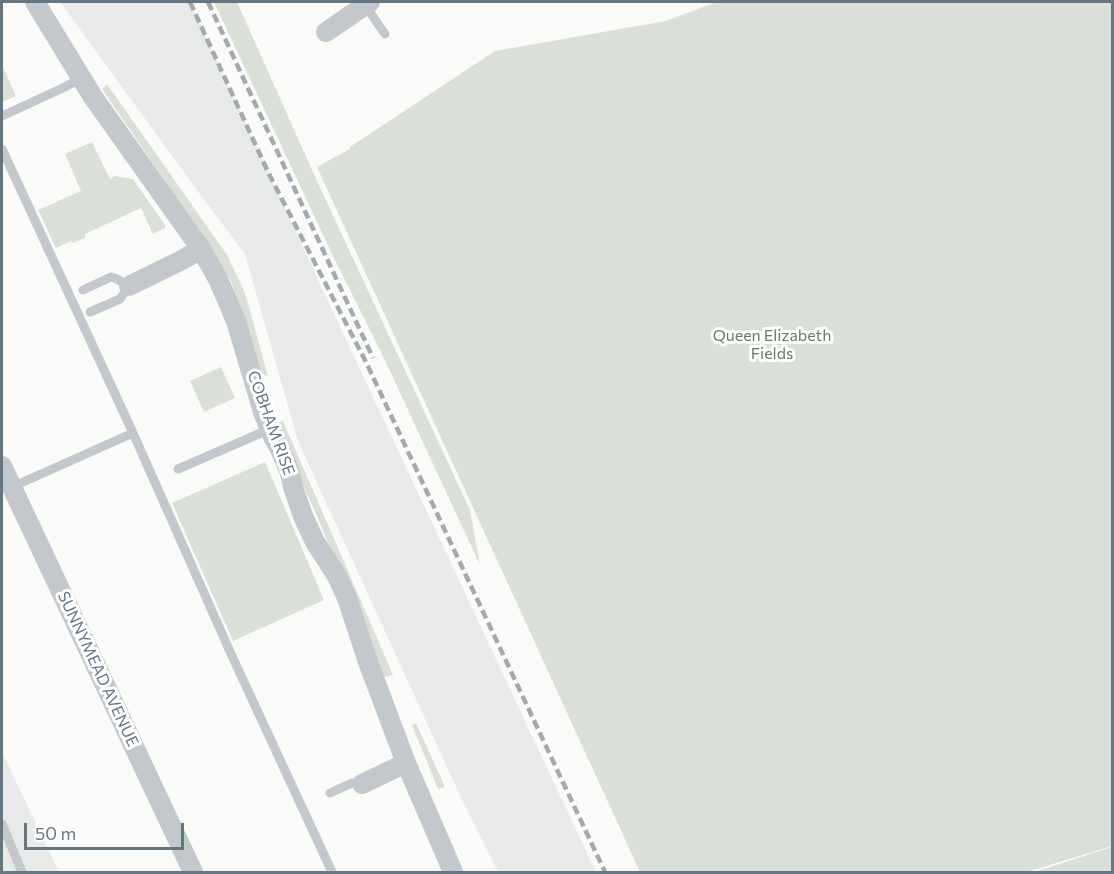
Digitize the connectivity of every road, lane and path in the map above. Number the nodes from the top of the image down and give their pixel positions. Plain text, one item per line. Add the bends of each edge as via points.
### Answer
1 (35, 2) edge
2 (368, 3) edge
3 (326, 32) dead end
4 (385, 34) dead end
5 (81, 78) junction
6 (2, 116) edge
7 (2, 149) edge
8 (201, 249) junction
9 (129, 286) junction
10 (83, 290) dead end
11 (90, 312) dead end
12 (270, 429) junction
13 (133, 433) junction
14 (2, 466) edge
15 (178, 469) dead end
16 (12, 487) junction
17 (406, 763) junction
18 (362, 784) joint
19 (330, 793) dead end
20 (2, 825) edge
21 (22, 873) edge
22 (193, 873) edge
23 (332, 873) edge
24 (453, 873) edge

1 - 5 street, COBHAM RISE
2 - 3 street
2 - 4 lane
5 - 6 lane
5 - 8 street, COBHAM RISE
7 - 13 lane
8 - 9 street
8 - 12 street, COBHAM RISE via 236,321
9 - 10 lane via 111,278
9 - 11 lane via 122,298
12 - 15 lane
12 - 17 street, COBHAM RISE via 290,471 312,536 347,598
13 - 16 lane
13 - 23 lane
14 - 16 street, SUNNYMEAD AVENUE
16 - 22 street, SUNNYMEAD AVENUE
17 - 18 street
17 - 24 street, COBHAM RISE
18 - 19 lane via 352,783
20 - 21 lane

